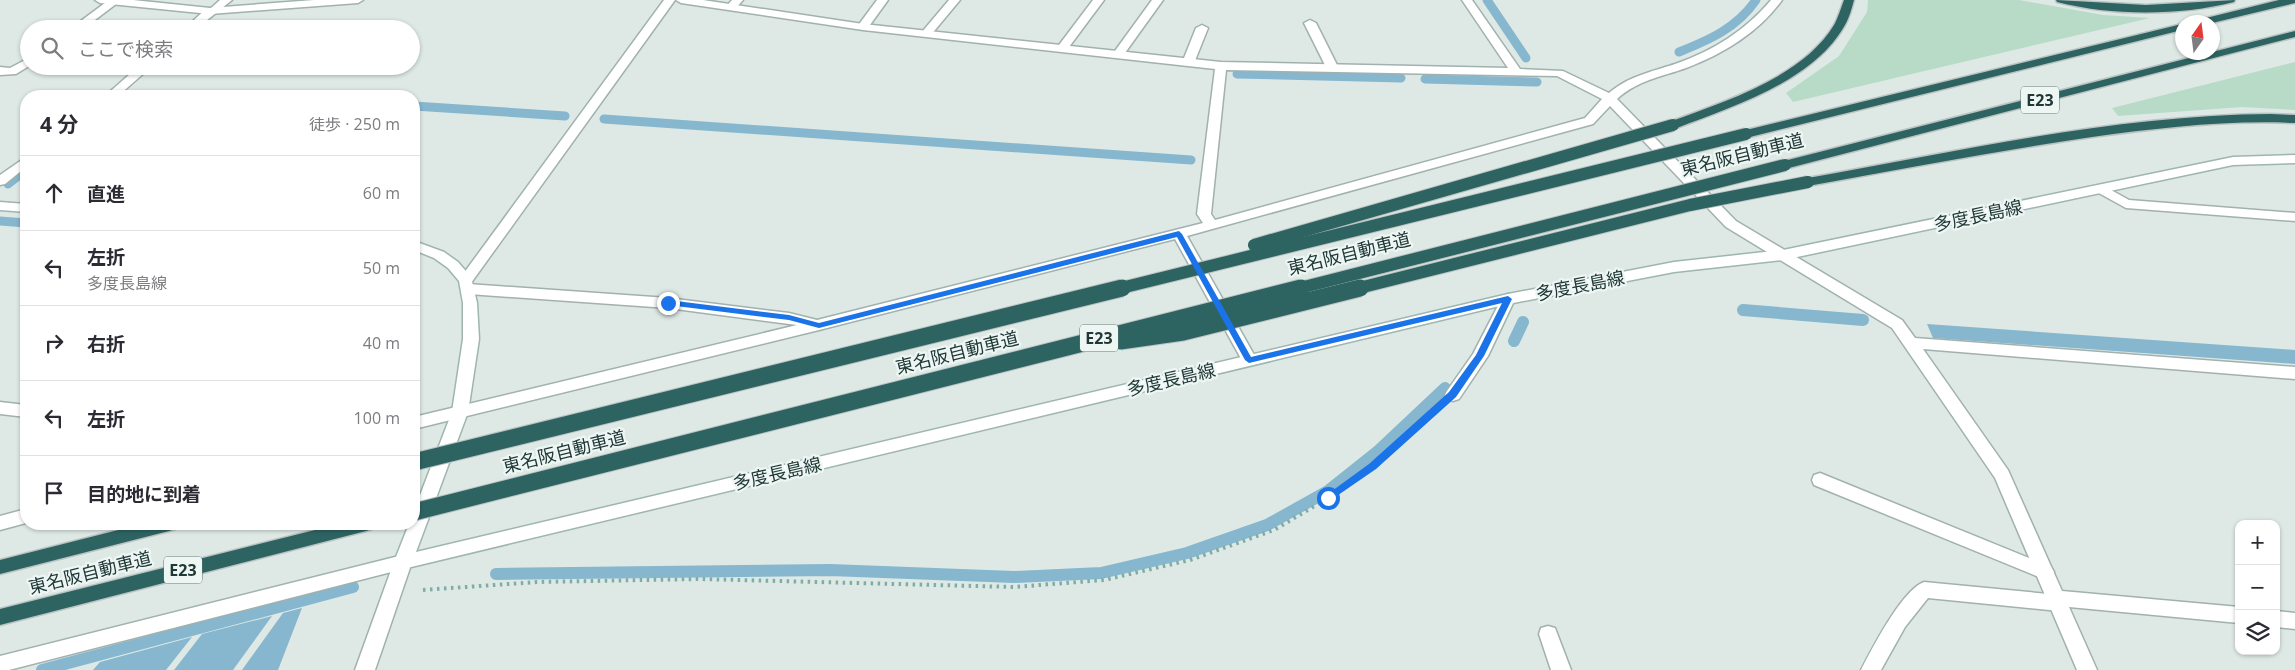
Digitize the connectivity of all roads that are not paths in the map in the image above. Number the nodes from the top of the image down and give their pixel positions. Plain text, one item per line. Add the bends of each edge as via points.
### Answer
1 (100, 0) edge
2 (227, 0) edge
3 (358, 0) edge
4 (670, 0) edge
5 (681, 0) edge
6 (883, 0) edge
7 (955, 0) edge
8 (1099, 0) edge
9 (1158, 0) edge
10 (1466, 0) edge
11 (1778, 0) edge
12 (1849, 0) edge
13 (2061, 0) edge
14 (2230, 0) edge
15 (2292, 0) edge
16 (115, 1) junction
17 (321, 1) edge
18 (156, 2) edge
19 (734, 4) edge
20 (212, 10) junction
21 (2220, 18) edge
22 (89, 20) edge
23 (200, 20) edge
24 (1310, 23) dead end
25 (863, 27) junction
26 (1202, 28) dead end
27 (2175, 29) edge
28 (926, 34) junction
29 (2295, 34) edge
30 (1062, 49) junction
31 (1118, 55) junction
32 (1188, 63) junction
33 (1221, 66) junction
34 (20, 67) edge
35 (1333, 69) junction
36 (0, 71) edge
37 (1516, 72) junction
38 (136, 75) edge
39 (118, 90) edge
40 (1609, 98) junction
41 (2295, 119) edge
42 (2295, 159) edge
43 (20, 166) edge
44 (0, 181) edge
45 (2102, 188) junction
46 (0, 206) edge
47 (20, 208) edge
48 (2295, 216) edge
49 (1212, 225) junction
50 (1179, 234) junction
51 (420, 247) edge
52 (1783, 255) junction
53 (467, 285) junction
54 (1508, 299) junction
55 (1014, 314) junction
56 (819, 325) junction
57 (1910, 343) junction
58 (1031, 355) junction
59 (1249, 360) junction
60 (2295, 373) edge
61 (1452, 394) road end
62 (0, 408) edge
63 (20, 410) edge
64 (460, 412) junction
65 (420, 421) edge
66 (420, 461) edge
67 (1820, 480) dead end
68 (420, 510) edge
69 (420, 515) edge
70 (20, 517) edge
71 (0, 522) edge
72 (145, 530) edge
73 (342, 530) edge
74 (414, 530) edge
75 (402, 562) junction
76 (0, 567) edge
77 (2045, 572) junction
78 (2058, 601) junction
79 (2235, 615) edge
80 (0, 617) edge
81 (2280, 619) edge
82 (2295, 621) edge
83 (1548, 634) dead end
84 (0, 664) edge
85 (365, 670) edge
86 (1561, 670) edge
87 (1871, 670) edge
88 (2087, 670) edge

1 - 16 street
2 - 20 street
3 - 17 street
4 - 53 street
5 - 19 street
6 - 25 street
7 - 28 street
8 - 30 street
9 - 31 street
10 - 37 street
11 - 40 street via 1740,38 1683,65 1633,81
12 - 55 highway, bridge via 1833,35 1811,59 1732,102 1673,124
13 - 14 highway via 2145,8
15 - 21 highway
16 - 18 street
16 - 22 street
17 - 20 street
18 - 20 street
19 - 25 street
20 - 23 street
24 - 35 street
25 - 28 street
26 - 32 street
27 - 55 highway, 東名阪自動車道 / E23, bridge
28 - 30 street
29 - 58 highway, 東名阪自動車道 / E23, bridge
30 - 31 street
31 - 32 street
32 - 33 street
33 - 35 street
33 - 49 street via 1204,214
34 - 36 street via 12,72
35 - 37 street
37 - 40 street via 1559,73
38 - 39 street
40 - 49 street via 1589,121
40 - 52 street via 1731,224
41 - 58 highway, bridge via 2155,125 2059,138 1808,182 1690,205 1183,332
42 - 45 street, 多度長島線 via 2233,161
43 - 44 street
45 - 48 street via 2126,204
45 - 52 street, 多度長島線
46 - 47 street
49 - 50 street
50 - 56 street
50 - 59 street
51 - 53 street via 453,265
52 - 54 street, 多度長島線 via 1674,267
52 - 57 street via 1896,324
53 - 56 street via 668,303 789,318
53 - 64 street via 471,339
54 - 59 street, 多度長島線
54 - 61 street via 1480,356
55 - 66 highway, 東名阪自動車道 / E23, bridge
56 - 64 street
57 - 60 street
57 - 77 street via 2002,475
58 - 68 highway, 東名阪自動車道 / E23, bridge
59 - 75 street, 多度長島線
62 - 63 street
64 - 65 street
64 - 69 street
67 - 77 street
70 - 71 street
72 - 76 highway, 東名阪自動車道
73 - 80 highway, 東名阪自動車道 / E23
74 - 75 street
75 - 84 street, 多度長島線
75 - 85 street
77 - 78 street
78 - 79 street
78 - 87 street via 1924,590 1898,621
78 - 88 street
81 - 82 street
83 - 86 street

